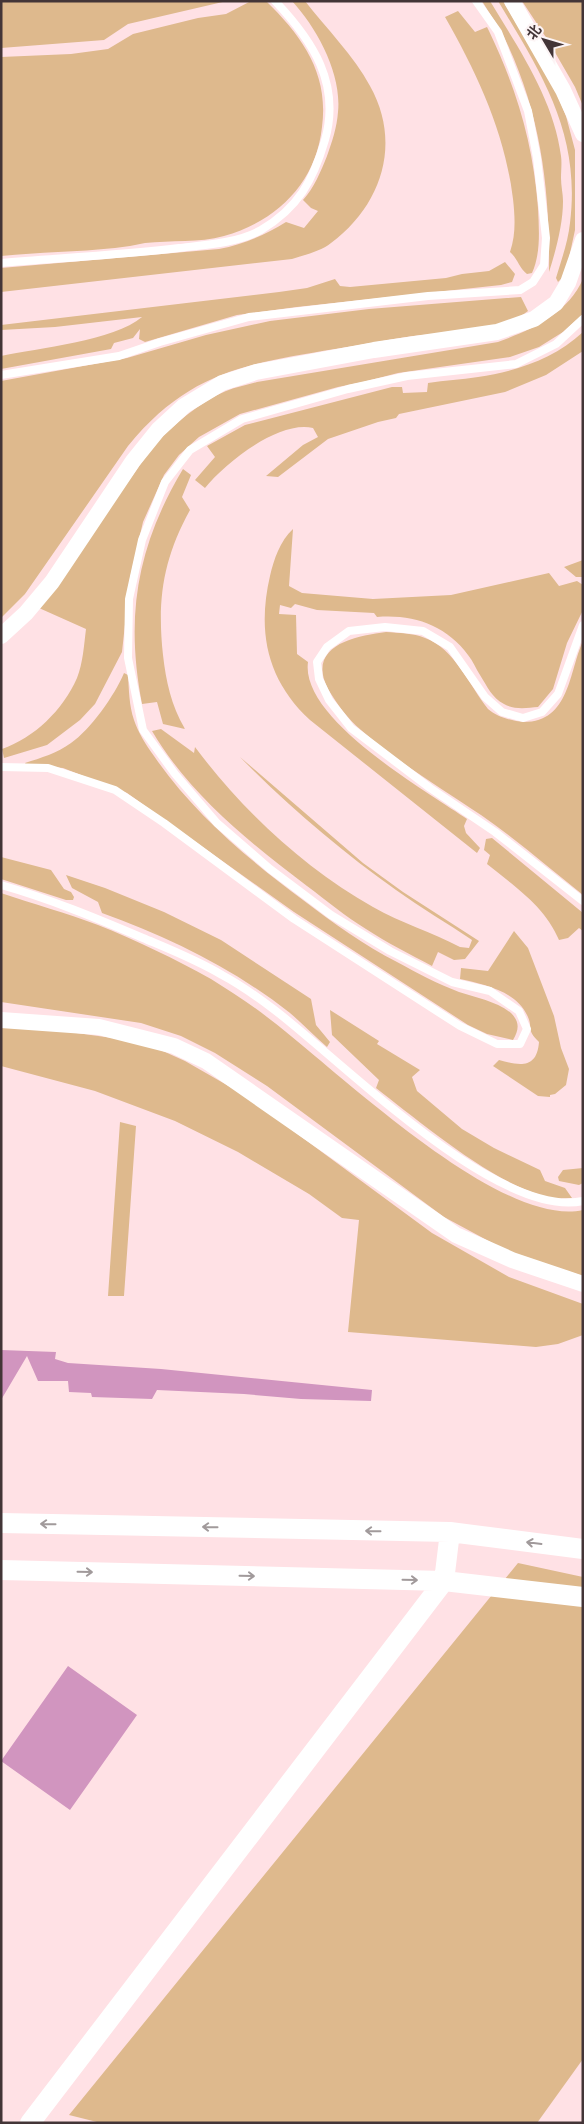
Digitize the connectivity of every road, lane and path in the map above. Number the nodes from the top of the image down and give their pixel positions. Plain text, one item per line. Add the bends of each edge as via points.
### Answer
1 (275, 1) edge
2 (476, 1) edge
3 (512, 1) edge
4 (583, 134) edge
5 (583, 240) edge
6 (1, 263) edge
7 (583, 319) edge
8 (1, 375) edge
9 (583, 625) edge
10 (1, 636) edge
11 (1, 767) edge
12 (1, 885) edge
13 (583, 901) edge
14 (1, 1020) edge
15 (583, 1201) edge
16 (583, 1284) edge
17 (1, 1523) edge
18 (450, 1532) junction
19 (583, 1549) edge
20 (1, 1570) edge
21 (444, 1581) junction
22 (583, 1596) edge
23 (30, 2123) edge

1 - 6 lane via 295,23 320,62 330,96 330,121 319,159 304,193 288,209 260,230 222,243
2 - 8 lane via 498,32 528,111 546,238 544,265 534,282 520,290 428,296 249,317 119,356
3 - 4 street via 564,90
5 - 10 street via 568,283 556,303 534,319 498,332 256,372 222,383 184,406 158,430 133,461 52,582
7 - 11 lane via 556,344 516,364 407,376 348,389 242,419 190,450 165,482 142,540 129,599 128,658 143,730 217,823 270,869 331,915 399,956 452,982 490,991 519,1011 527,1028 520,1044 497,1044 460,1026 294,919 115,790 48,768
9 - 13 lane via 558,694 542,712 523,718 502,712 485,697 450,647 423,631 385,627 349,632 327,647 317,662 319,679 329,700 351,728 495,832
12 - 15 lane via 82,912 222,974 272,1008 395,1110 484,1173 526,1194 554,1203
14 - 16 street via 100,1027 174,1046 206,1061 456,1235 512,1260
18 -> 17 street
19 -> 18 street
18 - 21 street
20 -> 21 street
21 - 22 street
21 - 23 street

